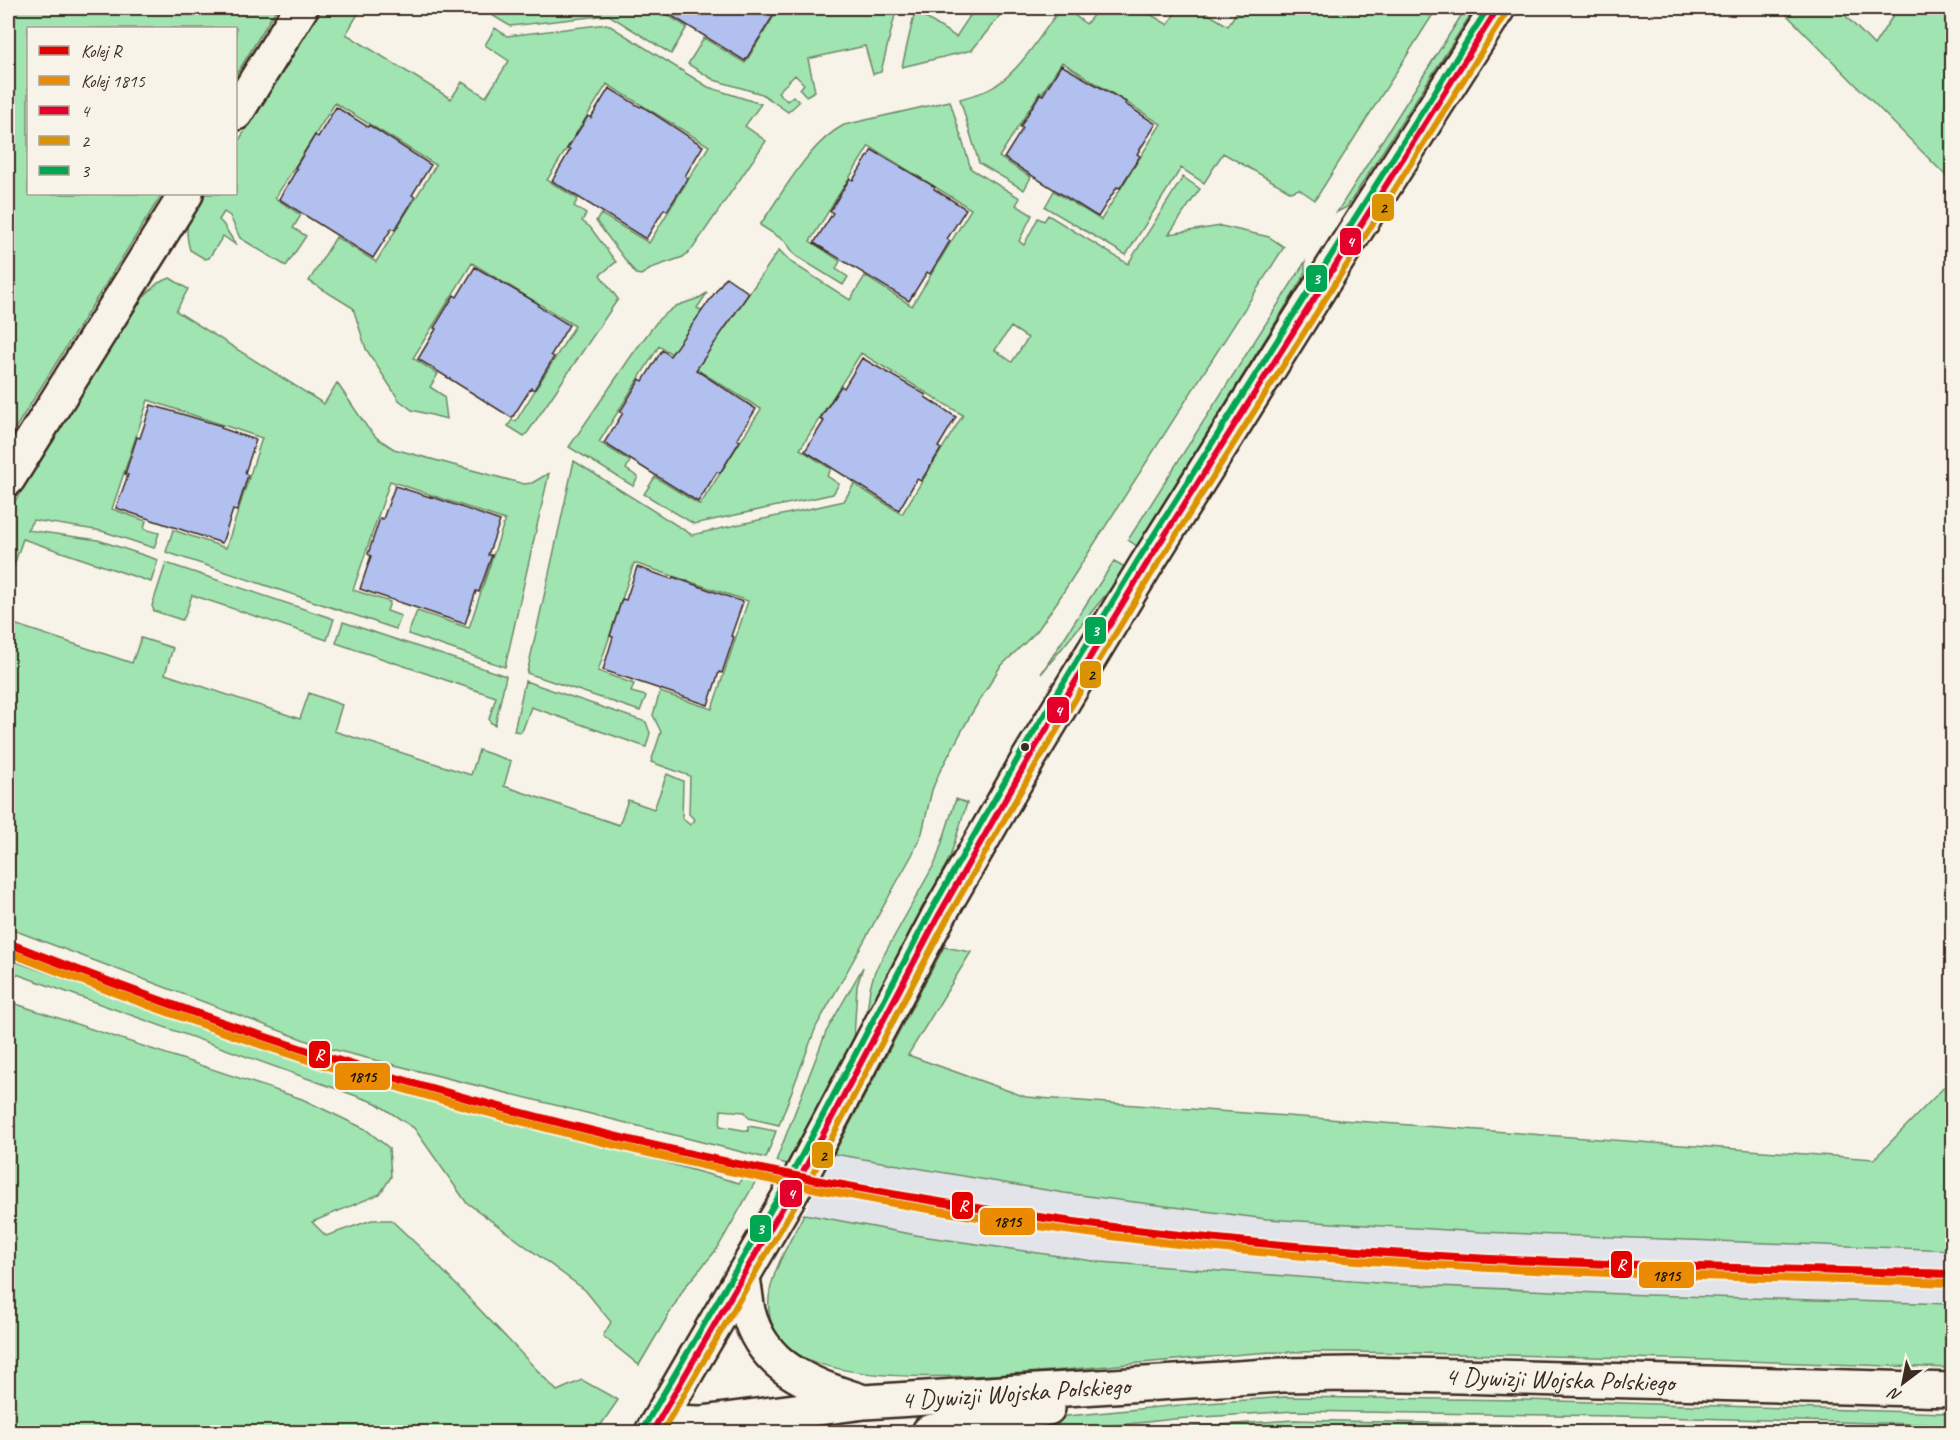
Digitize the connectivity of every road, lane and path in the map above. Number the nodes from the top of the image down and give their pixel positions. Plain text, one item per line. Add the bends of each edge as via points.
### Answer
1 (301, 8) edge
2 (1498, 8) edge
3 (237, 111) edge
4 (185, 195) edge
5 (8, 479) edge
6 (743, 1278) junction
7 (1167, 1383) junction
8 (1953, 1390) edge
9 (865, 1402) junction
10 (659, 1429) edge
11 (929, 1432) edge

1 - 3 street
2 - 6 street via 1146,565 1029,758 939,915
4 - 5 street
6 - 9 street, 4 Dywizji Wojska Polskiego via 748,1312 772,1357 816,1386
6 - 10 street
7 - 8 street, 4 Dywizji Wojska Polskiego via 1351,1374
7 - 9 street, 4 Dywizji Wojska Polskiego
7 - 11 street, 4 Dywizji Wojska Polskiego
9 - 10 street, 4 Dywizji Wojska Polskiego

